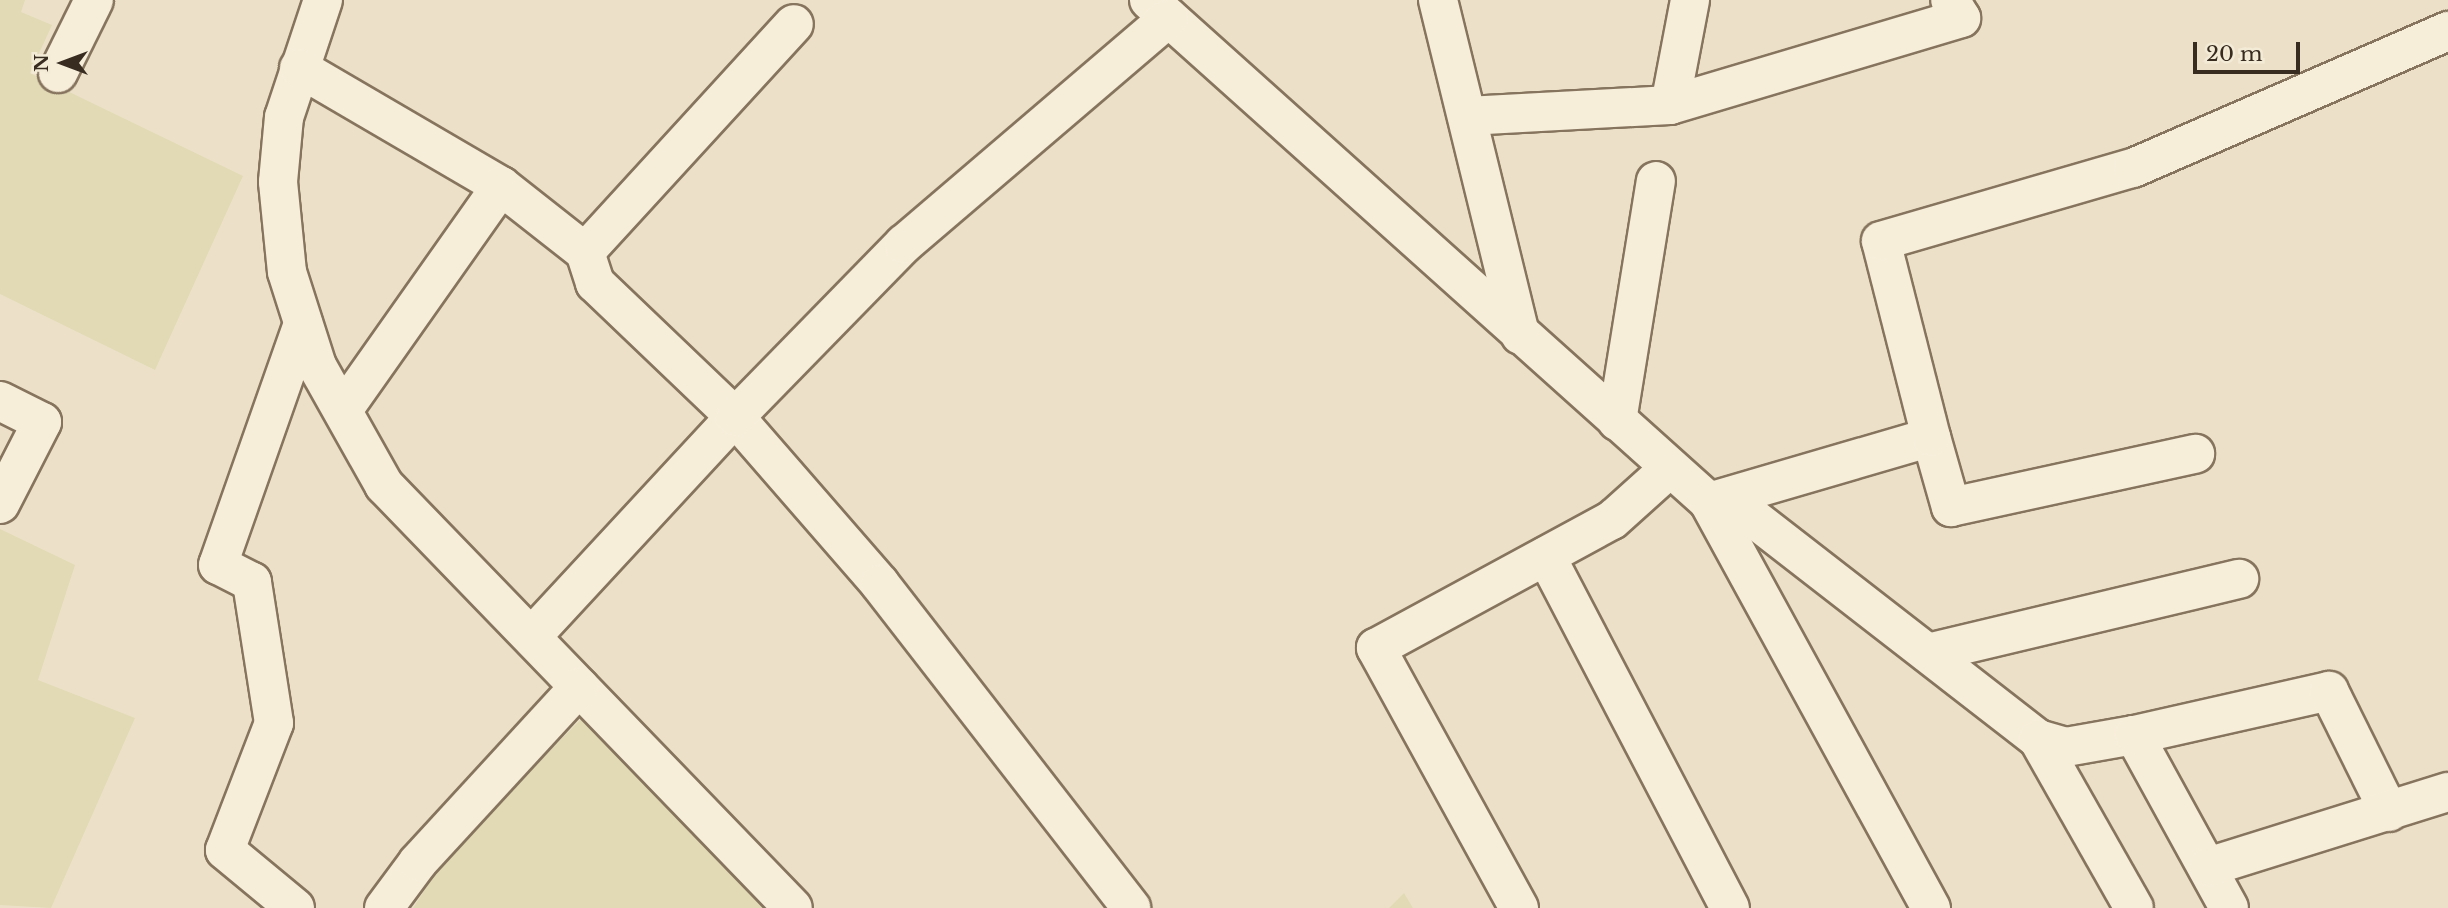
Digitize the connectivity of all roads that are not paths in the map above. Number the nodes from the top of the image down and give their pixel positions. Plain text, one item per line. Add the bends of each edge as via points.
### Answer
1 (94, 0) edge
2 (323, 0) edge
3 (1438, 0) edge
4 (1690, 0) edge
5 (1950, 0) edge
6 (1162, 6) edge
7 (794, 24) dead end
8 (2448, 31) edge
9 (299, 68) junction
10 (58, 73) dead end
11 (1670, 105) junction
12 (1467, 116) junction
13 (1656, 181) dead end
14 (501, 186) junction
15 (585, 252) junction
16 (303, 323) junction
17 (1520, 335) junction
18 (0, 401) edge
19 (343, 410) junction
20 (735, 417) junction
21 (1618, 421) junction
22 (1931, 437) junction
23 (2195, 454) dead end
24 (1670, 468) junction
25 (1709, 502) junction
26 (0, 505) edge
27 (1546, 556) junction
28 (2239, 579) dead end
29 (533, 635) junction
30 (1928, 653) junction
31 (579, 687) junction
32 (2134, 735) junction
33 (2038, 739) junction
34 (2448, 792) edge
35 (2389, 811) junction
36 (2207, 867) junction
37 (295, 908) edge
38 (384, 908) edge
39 (793, 908) edge
40 (1132, 908) edge
41 (1519, 908) edge
42 (1730, 908) edge
43 (1931, 908) edge
44 (2134, 908) edge
45 (2229, 908) edge

1 - 10 street
2 - 9 street
3 - 12 street
4 - 11 street
5 - 11 street via 1961,18
6 - 17 street
6 - 20 street via 904,244
7 - 15 street
8 - 22 street via 2133,168 1881,241
9 - 14 street
9 - 16 street via 284,117 278,182 287,272
11 - 12 street
12 - 17 street
13 - 21 street
14 - 15 street
14 - 19 street
15 - 20 street via 595,283
16 - 19 street via 317,366
16 - 37 street via 218,565 252,582 274,723 225,850
17 - 21 street
18 - 26 street via 42,422
19 - 29 street via 384,485
20 - 29 street
20 - 40 street via 880,584
21 - 24 street
22 - 23 street via 1951,507
22 - 25 street
24 - 25 street
24 - 27 street via 1612,520
25 - 30 street via 1748,514
25 - 43 street
27 - 41 street via 1376,648
27 - 42 street
28 - 30 street
29 - 31 street
30 - 33 street
31 - 38 street via 418,862
31 - 39 street
32 - 33 street via 2066,747
32 - 35 street via 2329,691
32 - 36 street
33 - 44 street
34 - 35 street
35 - 36 street
36 - 45 street

